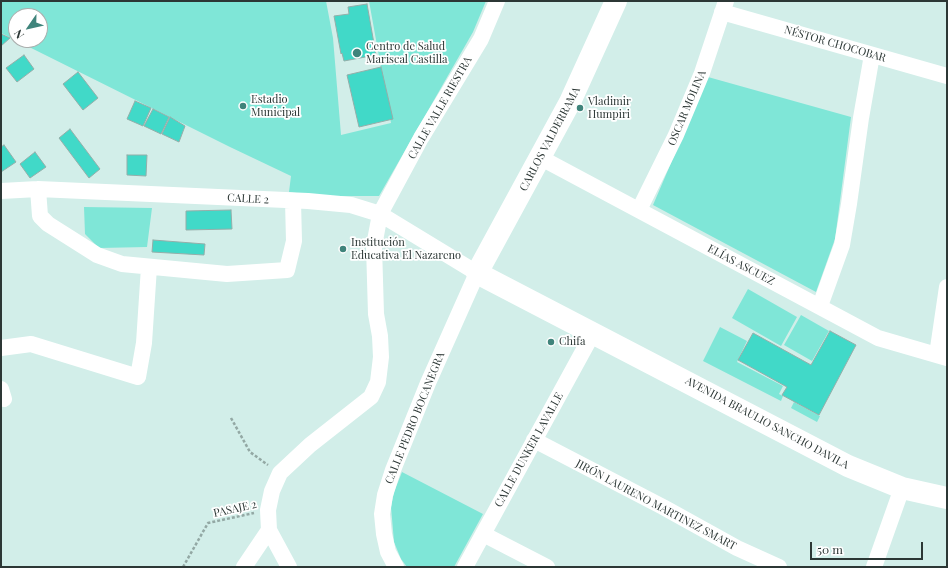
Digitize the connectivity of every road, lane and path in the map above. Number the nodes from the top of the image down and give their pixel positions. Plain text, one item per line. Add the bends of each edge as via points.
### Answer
1 (497, 1) edge
2 (616, 1) edge
3 (724, 6) edge
4 (872, 54) junction
5 (947, 76) edge
6 (541, 158) junction
7 (38, 189) junction
8 (1, 191) edge
9 (293, 200) junction
10 (639, 210) junction
11 (380, 214) junction
12 (149, 267) junction
13 (477, 273) junction
14 (947, 287) edge
15 (820, 306) junction
16 (593, 332) junction
17 (1, 348) edge
18 (942, 357) edge
19 (231, 418) dead end
20 (534, 440) junction
21 (280, 473) junction
22 (902, 488) junction
23 (947, 498) edge
24 (268, 510) junction
25 (268, 530) junction
26 (483, 534) junction
27 (183, 567) edge
28 (244, 567) edge
29 (289, 567) edge
30 (396, 567) edge
31 (465, 567) edge
32 (547, 567) edge
33 (780, 567) edge
34 (874, 567) edge

1 - 11 street, CALLE VALLE RIESTRA via 481,38
2 - 6 street, CARLOS VALDERRAMA via 570,102
3 - 4 street, NÉSTOR CHOCOBAR
3 - 10 street, OSCAR MOLINA via 702,74 676,135
4 - 5 street, NÉSTOR CHOCOBAR
4 - 15 street via 842,245
6 - 10 street, ELÍAS ASCUEZ
6 - 13 street, CARLOS VALDERRAMA
7 - 8 street, CALLE 2
7 - 9 street, CALLE 2
7 - 12 street via 40,216 48,224 97,255 122,264
9 - 11 street, CALLE 2 via 351,205
9 - 12 street via 294,241 287,270 227,274
10 - 15 street, ELÍAS ASCUEZ
11 - 13 street, CALLE 2
11 - 21 street, CALLE VALLE RIESTRA via 374,246 376,314 381,357 378,382 371,397 310,445
12 - 17 street via 144,343 138,377 31,344
13 - 16 street, AVENIDA BRAULIO SANCHO DAVILA
13 - 30 street, CALLE PEDRO BOCANEGRA via 428,383 385,495 382,514 384,534 388,552
14 - 18 street
15 - 18 street, ELÍAS ASCUEZ via 878,338
16 - 20 street, CALLE DUNKER LAVALLE
16 - 22 street, AVENIDA BRAULIO SANCHO DAVILA via 848,466
19 - 21 path via 250,452
20 - 26 street, CALLE DUNKER LAVALLE
20 - 33 street, JIRÓN LAURENO MARTINEZ SMART via 737,548
21 - 24 street via 272,491
22 - 23 street, AVENIDA BRAULIO SANCHO DAVILA
22 - 34 street
24 - 25 street
24 - 27 path, PASAJE 2 via 208,523
25 - 28 street
25 - 29 street
26 - 31 street, CALLE DUNKER LAVALLE
26 - 32 street

